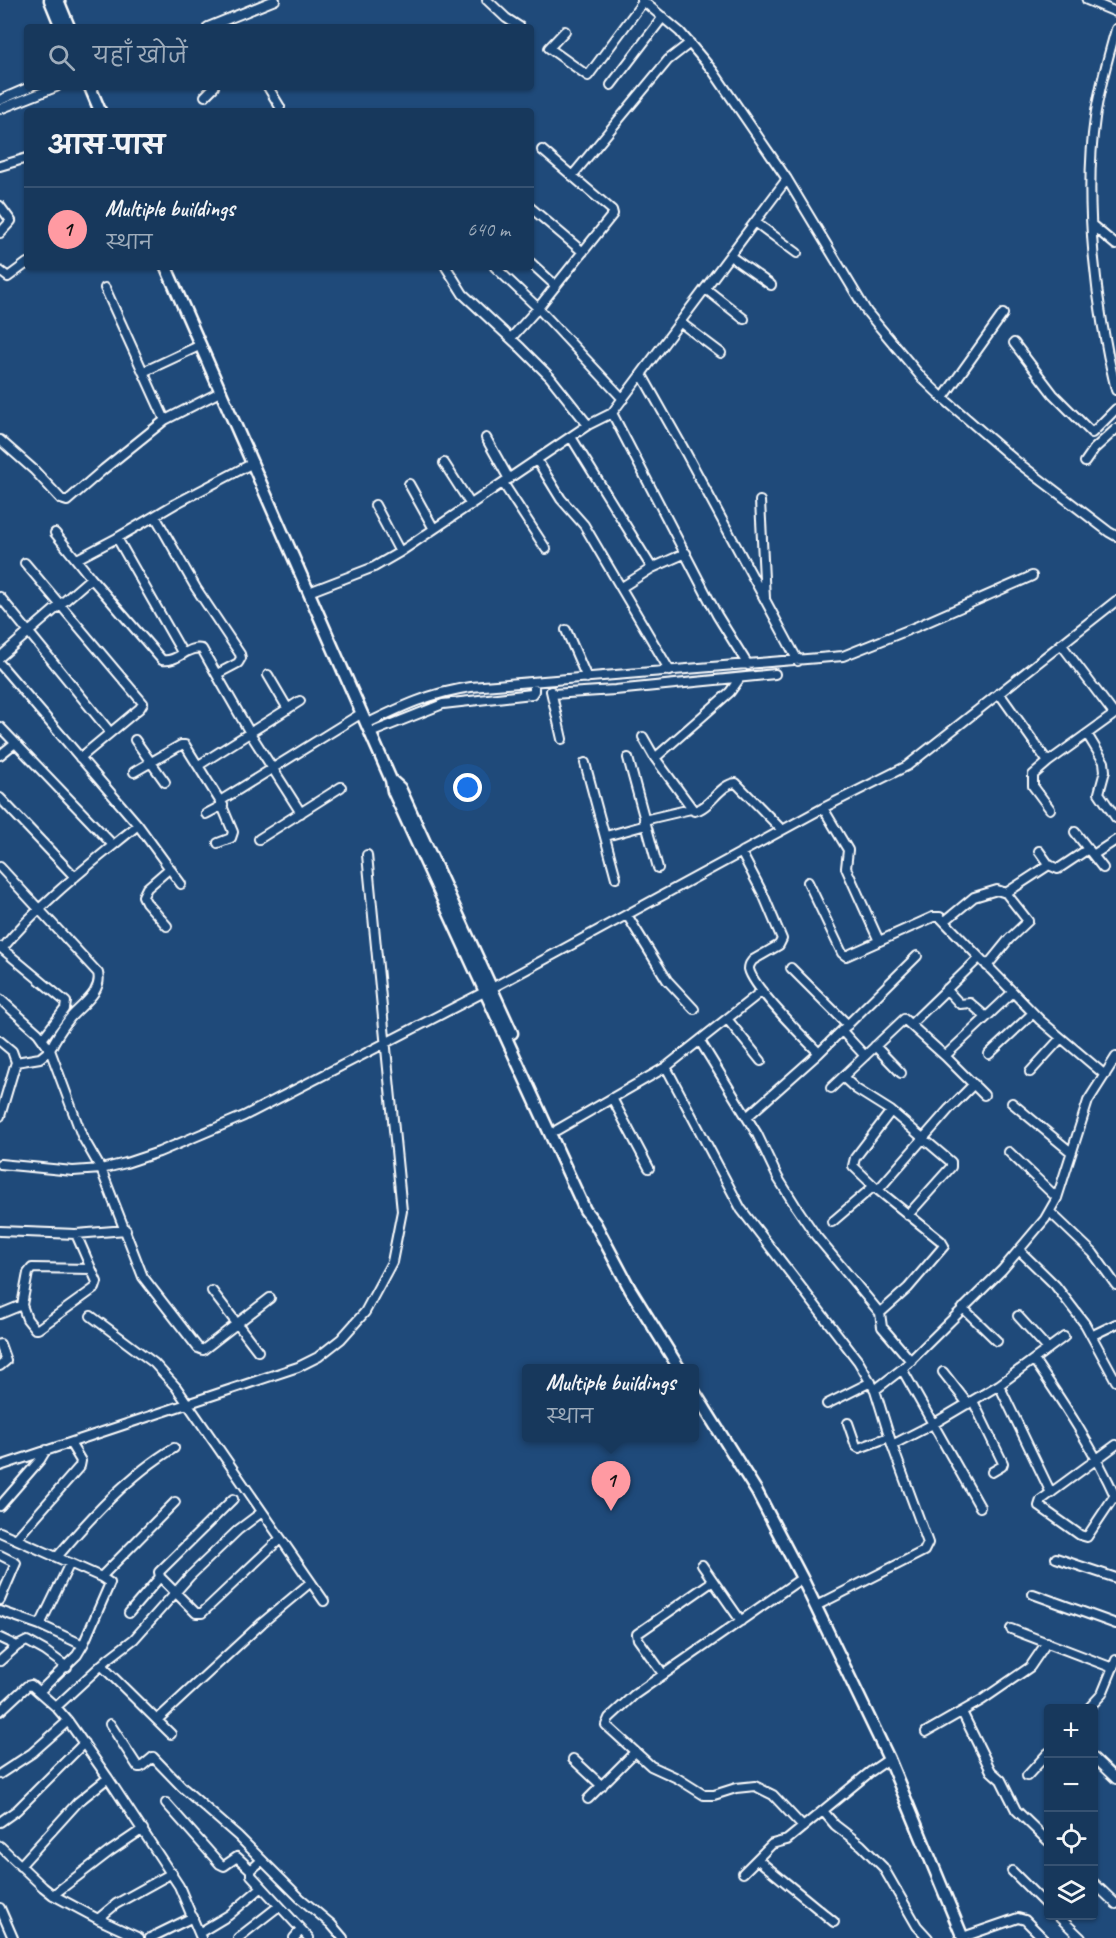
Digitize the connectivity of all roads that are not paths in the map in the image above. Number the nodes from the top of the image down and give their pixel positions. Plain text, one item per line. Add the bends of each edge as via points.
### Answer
1 (50, 0) edge
2 (58, 0) edge
3 (275, 0) edge
4 (487, 0) edge
5 (1087, 0) edge
6 (643, 1) edge
7 (1116, 12) edge
8 (663, 17) junction
9 (60, 24) edge
10 (68, 24) edge
11 (224, 24) edge
12 (515, 24) edge
13 (1116, 29) edge
14 (565, 31) dead end
15 (690, 43) junction
16 (611, 86) dead end
17 (24, 89) edge
18 (48, 90) edge
19 (91, 90) edge
20 (211, 90) edge
21 (270, 90) edge
22 (205, 96) dead end
23 (0, 99) edge
24 (280, 107) dead end
25 (99, 108) edge
26 (0, 109) edge
27 (542, 150) dead end
28 (24, 159) edge
29 (0, 166) edge
30 (572, 176) junction
31 (787, 179) junction
32 (0, 206) edge
33 (534, 211) edge
34 (755, 222) junction
35 (1093, 226) junction
36 (0, 233) edge
37 (1116, 245) edge
38 (583, 252) junction
39 (797, 253) dead end
40 (730, 256) junction
41 (24, 264) edge
42 (534, 266) edge
43 (167, 270) edge
44 (448, 270) edge
45 (498, 270) edge
46 (0, 271) edge
47 (771, 285) dead end
48 (556, 286) junction
49 (105, 288) dead end
50 (706, 289) junction
51 (538, 308) junction
52 (1003, 314) dead end
53 (744, 319) dead end
54 (681, 323) junction
55 (511, 338) junction
56 (1014, 344) dead end
57 (201, 345) junction
58 (722, 353) dead end
59 (143, 372) junction
60 (642, 375) junction
61 (1116, 390) edge
62 (222, 391) junction
63 (943, 398) junction
64 (623, 399) junction
65 (1116, 409) edge
66 (612, 413) junction
67 (165, 420) junction
68 (588, 425) junction
69 (1116, 429) edge
70 (486, 438) dead end
71 (570, 438) junction
72 (0, 440) edge
73 (537, 460) junction
74 (1085, 462) dead end
75 (254, 463) junction
76 (444, 463) dead end
77 (506, 481) junction
78 (409, 484) dead end
79 (760, 501) dead end
80 (375, 505) dead end
81 (471, 505) junction
82 (155, 516) junction
83 (434, 529) junction
84 (55, 533) dead end
85 (1116, 536) edge
86 (117, 538) junction
87 (546, 549) dead end
88 (400, 552) junction
89 (686, 553) junction
90 (77, 560) junction
91 (25, 563) dead end
92 (652, 568) junction
93 (1032, 576) dead end
94 (91, 578) junction
95 (622, 587) junction
96 (309, 592) junction
97 (0, 597) edge
98 (765, 600) junction
99 (1116, 601) edge
100 (60, 604) junction
101 (566, 630) dead end
102 (28, 631) junction
103 (1060, 644) junction
104 (2, 651) edge
105 (183, 654) junction
106 (798, 661) junction
107 (0, 664) edge
108 (748, 665) junction
109 (670, 671) junction
110 (217, 674) junction
111 (775, 674) dead end
112 (268, 675) dead end
113 (587, 678) junction
114 (740, 678) junction
115 (550, 682) junction
116 (534, 683) junction
117 (999, 693) junction
118 (552, 694) junction
119 (300, 701) dead end
120 (288, 709) junction
121 (1115, 714) edge
122 (366, 724) junction
123 (0, 727) edge
124 (110, 732) junction
125 (250, 733) junction
126 (1087, 734) junction
127 (643, 737) dead end
128 (562, 739) dead end
129 (135, 740) dead end
130 (15, 743) junction
131 (0, 755) edge
132 (80, 758) junction
133 (628, 758) dead end
134 (656, 758) junction
135 (1048, 762) junction
136 (151, 763) junction
137 (585, 763) dead end
138 (199, 765) junction
139 (274, 769) junction
140 (134, 772) dead end
141 (165, 782) dead end
142 (341, 788) dead end
143 (0, 798) edge
144 (222, 803) junction
145 (823, 808) junction
146 (691, 809) junction
147 (1050, 810) dead end
148 (301, 813) junction
149 (206, 814) dead end
150 (1116, 818) edge
151 (645, 823) junction
152 (138, 825) junction
153 (782, 830) junction
154 (1075, 832) dead end
155 (606, 836) junction
156 (259, 839) dead end
157 (1116, 840) edge
158 (218, 843) dead end
159 (113, 845) junction
160 (1039, 851) dead end
161 (741, 852) junction
162 (1091, 852) junction
163 (367, 855) dead end
164 (1049, 865) junction
165 (0, 867) edge
166 (170, 868) junction
167 (657, 868) dead end
168 (1103, 868) dead end
169 (75, 877) junction
170 (616, 878) dead end
171 (808, 882) dead end
172 (181, 884) dead end
173 (1006, 893) junction
174 (40, 910) junction
175 (627, 915) junction
176 (945, 921) junction
177 (168, 926) dead end
178 (879, 942) junction
179 (1, 948) edge
180 (917, 956) dead end
181 (979, 958) junction
182 (987, 966) junction
183 (791, 968) dead end
184 (946, 989) junction
185 (488, 990) junction
186 (762, 991) junction
187 (1013, 992) junction
188 (0, 999) edge
189 (694, 1010) dead end
190 (1033, 1013) junction
191 (986, 1017) junction
192 (728, 1020) junction
193 (911, 1024) junction
194 (845, 1028) junction
195 (43, 1038) junction
196 (1061, 1038) junction
197 (0, 1041) edge
198 (700, 1041) junction
199 (384, 1044) junction
200 (875, 1046) junction
201 (50, 1050) junction
202 (819, 1053) junction
203 (989, 1054) dead end
204 (865, 1056) junction
205 (945, 1056) junction
206 (1116, 1057) edge
207 (761, 1061) dead end
208 (16, 1062) junction
209 (666, 1067) junction
210 (1030, 1072) dead end
211 (901, 1073) dead end
212 (1105, 1075) junction
213 (843, 1077) junction
214 (974, 1084) junction
215 (831, 1088) dead end
216 (984, 1095) dead end
217 (612, 1098) junction
218 (1012, 1103) dead end
219 (891, 1111) junction
220 (0, 1116) edge
221 (747, 1117) junction
222 (557, 1130) junction
223 (924, 1138) junction
224 (1009, 1152) dead end
225 (1071, 1152) junction
226 (0, 1164) edge
227 (650, 1168) dead end
228 (101, 1169) junction
229 (876, 1188) junction
230 (1057, 1198) junction
231 (1050, 1212) junction
232 (908, 1215) junction
233 (832, 1222) dead end
234 (596, 1223) junction
235 (126, 1230) junction
236 (0, 1231) edge
237 (76, 1233) junction
238 (1020, 1251) junction
239 (91, 1269) junction
240 (1116, 1285) edge
241 (212, 1291) dead end
242 (270, 1298) dead end
243 (22, 1305) junction
244 (963, 1308) junction
245 (880, 1313) junction
246 (0, 1314) edge
247 (91, 1316) dead end
248 (1018, 1316) dead end
249 (1116, 1324) edge
250 (237, 1325) junction
251 (1093, 1335) junction
252 (1064, 1337) dead end
253 (997, 1341) dead end
254 (0, 1344) edge
255 (1048, 1349) junction
256 (258, 1351) dead end
257 (2, 1354) edge
258 (1034, 1360) junction
259 (911, 1361) junction
260 (676, 1364) edge
261 (0, 1366) edge
262 (902, 1369) junction
263 (943, 1372) dead end
264 (1116, 1381) edge
265 (871, 1382) junction
266 (999, 1386) junction
267 (875, 1390) junction
268 (699, 1399) edge
269 (970, 1402) junction
270 (187, 1403) junction
271 (827, 1404) dead end
272 (848, 1423) dead end
273 (933, 1424) junction
274 (891, 1441) junction
275 (70, 1443) junction
276 (1116, 1445) edge
277 (174, 1448) dead end
278 (46, 1450) junction
279 (1096, 1459) junction
280 (0, 1466) edge
281 (992, 1472) dead end
282 (1052, 1492) junction
283 (1115, 1496) edge
284 (233, 1499) dead end
285 (175, 1502) dead end
286 (0, 1506) edge
287 (980, 1507) dead end
288 (262, 1512) junction
289 (0, 1532) edge
290 (16, 1539) junction
291 (280, 1539) junction
292 (0, 1555) edge
293 (57, 1557) junction
294 (1056, 1558) dead end
295 (70, 1563) junction
296 (702, 1566) dead end
297 (101, 1577) junction
298 (160, 1577) junction
299 (802, 1578) junction
300 (1116, 1578) edge
301 (713, 1581) junction
302 (311, 1582) junction
303 (174, 1592) junction
304 (1033, 1594) dead end
305 (0, 1600) edge
306 (324, 1601) dead end
307 (816, 1606) junction
308 (0, 1611) edge
309 (129, 1613) dead end
310 (741, 1621) junction
311 (1116, 1624) edge
312 (40, 1625) junction
313 (1011, 1629) dead end
314 (0, 1638) edge
315 (1047, 1642) junction
316 (83, 1645) junction
317 (17, 1646) junction
318 (0, 1661) edge
319 (1114, 1664) edge
320 (101, 1665) junction
321 (67, 1667) junction
322 (663, 1674) junction
323 (40, 1692) junction
324 (1093, 1704) edge
325 (56, 1707) junction
326 (0, 1711) edge
327 (962, 1712) junction
328 (157, 1720) junction
329 (68, 1721) junction
330 (110, 1724) dead end
331 (926, 1732) dead end
332 (171, 1734) dead end
333 (84, 1743) junction
334 (635, 1752) junction
335 (1044, 1757) edge
336 (573, 1759) dead end
337 (889, 1759) junction
338 (1098, 1762) edge
339 (0, 1774) edge
340 (1027, 1776) dead end
341 (108, 1778) junction
342 (1116, 1779) edge
343 (602, 1786) junction
344 (588, 1800) dead end
345 (166, 1803) dead end
346 (823, 1811) junction
347 (0, 1822) edge
348 (803, 1827) junction
349 (142, 1829) junction
350 (1044, 1837) edge
351 (0, 1846) edge
352 (757, 1859) junction
353 (262, 1860) junction
354 (20, 1866) junction
355 (251, 1870) junction
356 (1011, 1871) dead end
357 (172, 1873) junction
358 (743, 1873) dead end
359 (262, 1887) junction
360 (1098, 1887) edge
361 (53, 1895) junction
362 (1044, 1903) edge
363 (1116, 1905) edge
364 (279, 1906) junction
365 (0, 1908) edge
366 (193, 1917) junction
367 (98, 1919) junction
368 (1062, 1920) edge
369 (834, 1922) dead end
370 (301, 1930) junction
371 (200, 1936) edge
372 (963, 1937) edge
373 (13, 1938) edge
374 (139, 1938) edge
375 (150, 1938) edge
376 (238, 1938) edge
377 (294, 1938) edge
378 (309, 1938) edge
379 (343, 1938) edge
380 (928, 1938) edge
381 (1043, 1938) edge
382 (1082, 1938) edge

1 - 9 highway
2 - 10 highway
3 - 11 street
4 - 12 street
5 - 7 street
6 - 8 street
6 - 14 street via 588,76 549,48
8 - 15 street
8 - 16 street
13 - 35 street via 1095,117 1091,170
15 - 30 street via 668,60
15 - 31 street
17 - 23 street
18 - 26 street
19 - 25 highway
20 - 22 street
21 - 24 street
27 - 30 street
28 - 29 street
30 - 38 street via 612,210 611,218
31 - 34 street
31 - 63 street via 867,312
32 - 36 street via 11,221
33 - 38 street
34 - 39 street
34 - 40 street
35 - 37 street
35 - 61 street via 1098,296
38 - 48 street
40 - 47 street
40 - 50 street
41 - 46 street via 8,277
42 - 48 street
43 - 57 highway
44 - 55 street via 464,294
45 - 51 street
48 - 51 street
49 - 59 street
50 - 53 street
50 - 54 street
51 - 55 street
51 - 64 street
52 - 63 street
54 - 58 street
54 - 60 street
55 - 68 street
56 - 65 street via 1053,394 1092,433
57 - 59 street
57 - 62 highway
59 - 67 street
60 - 64 street
60 - 98 street
62 - 67 street
62 - 75 highway
63 - 85 street via 1016,461
64 - 66 street
66 - 68 street
66 - 89 street
67 - 72 street via 67,501
68 - 71 street
69 - 74 street
70 - 77 street
71 - 73 street
71 - 92 street
73 - 77 street
73 - 95 street
75 - 82 street
75 - 96 highway
76 - 81 street
77 - 81 street
77 - 87 street
78 - 83 street
79 - 98 street
80 - 88 street
81 - 83 street
82 - 86 street
82 - 110 street via 240,654 238,663
83 - 88 street
84 - 90 street
86 - 90 street
86 - 105 street
88 - 96 street via 374,567
89 - 92 street
89 - 108 street
90 - 94 street
91 - 100 street
92 - 95 street
93 - 106 street via 860,650
94 - 100 street
94 - 105 street via 162,660
95 - 109 street
96 - 122 highway
97 - 102 street
98 - 106 street
99 - 103 street
100 - 102 street
100 - 124 street via 143,703
101 - 113 street
102 - 104 street
102 - 124 street
103 - 117 street
103 - 121 street
105 - 110 street via 202,649
106 - 108 street
107 - 132 street
108 - 109 street
109 - 113 street
110 - 125 street
111 - 114 street
112 - 120 street
113 - 115 street
114 - 118 street
114 - 134 street via 730,692
115 - 116 street
115 - 118 street
116 - 122 street via 443,691
116 - 122 street via 531,694 442,704
117 - 135 street
117 - 145 street via 907,766
118 - 128 street
119 - 120 street
120 - 125 street
121 - 126 street
122 - 139 street
122 - 185 highway via 393,791
123 - 130 street
124 - 132 street
125 - 138 street
125 - 139 street
126 - 135 street
126 - 150 street via 1104,762 1099,793
127 - 134 street
129 - 136 street
130 - 131 street
130 - 159 street
132 - 152 street
133 - 151 street
134 - 146 street
135 - 147 street via 1032,780
136 - 138 street via 183,744
136 - 140 street
136 - 141 street
137 - 155 street
138 - 144 street
139 - 144 street
139 - 148 street
142 - 148 street
143 - 169 street
144 - 149 street
144 - 158 street via 234,834
145 - 153 street
145 - 178 street via 848,850 846,868
146 - 151 street
146 - 153 street via 702,809 729,784 736,783
148 - 156 street
151 - 155 street
151 - 167 street
152 - 159 street
152 - 166 street
153 - 161 street
154 - 162 street
155 - 170 street
157 - 162 street
159 - 169 street
160 - 164 street
161 - 175 street
161 - 186 street via 782,939 750,964
162 - 164 street via 1058,869
162 - 168 street
163 - 199 street
164 - 173 street
165 - 174 street
166 - 172 street
166 - 177 street via 143,896
169 - 174 street
171 - 178 street via 844,955
173 - 176 street via 997,890 981,894
173 - 182 street via 1028,924 1009,939
174 - 179 street
174 - 201 street via 98,973 99,979 93,994 69,1019
175 - 185 street
175 - 189 street via 667,980
176 - 178 street via 936,916
176 - 181 street
179 - 195 street via 66,1002
180 - 194 street
181 - 182 street
181 - 184 street
182 - 187 street
183 - 194 street
184 - 191 street via 960,1004 970,1003
184 - 193 street
185 - 199 street
185 - 222 highway
185 - 234 highway via 585,1209
186 - 192 street
186 - 202 street
187 - 190 street
187 - 191 street
188 - 195 street
190 - 196 street
190 - 203 street
191 - 205 street
192 - 198 street
192 - 207 street
193 - 200 street via 904,1019
193 - 205 street
194 - 202 street
194 - 204 street
195 - 201 street
196 - 210 street
196 - 212 street
197 - 208 street
198 - 209 street
198 - 221 street
199 - 228 street via 226,1125 148,1156
199 - 270 street via 402,1211 392,1262 376,1292 341,1340 318,1357
200 - 204 street
200 - 211 street
201 - 208 street via 40,1058
201 - 228 street via 82,1136
202 - 221 street
204 - 213 street
205 - 214 street
206 - 212 street
208 - 220 street
209 - 217 street
209 - 265 street via 741,1209
212 - 225 street via 1088,1101
213 - 215 street
213 - 219 street
214 - 216 street
214 - 223 street
217 - 222 street
217 - 227 street
218 - 225 street
219 - 223 street
219 - 229 street via 853,1162
221 - 245 street via 800,1213
222 - 234 highway
223 - 229 street
223 - 232 street via 952,1164
224 - 230 street
225 - 230 street
226 - 228 street via 73,1171
228 - 235 street
229 - 232 street
229 - 233 street
230 - 231 street
231 - 238 street
231 - 240 street via 1093,1253
232 - 245 street via 944,1246
234 - 260 highway via 648,1321
235 - 237 street
235 - 250 street via 149,1286 198,1348 206,1350
236 - 237 street
237 - 239 street
238 - 244 street
238 - 251 street via 1055,1286
239 - 243 street via 32,1268
239 - 243 street via 97,1282 95,1288 42,1328 32,1327
241 - 250 street
242 - 250 street
243 - 246 street
244 - 253 street
244 - 259 street
245 - 259 street via 882,1328
247 - 270 street via 154,1364
248 - 255 street
249 - 251 street
250 - 256 street
251 - 264 street
252 - 255 street
254 - 257 street
255 - 258 street
257 - 261 street via 6,1361
258 - 266 street
258 - 279 street
259 - 262 street
262 - 267 street
262 - 273 street
263 - 269 street
265 - 267 street
265 - 271 street
266 - 269 street
266 - 282 street
267 - 274 street
268 - 299 highway via 757,1492
269 - 273 street
269 - 281 street via 1003,1463
270 - 275 street
270 - 288 street
272 - 274 street via 859,1448
273 - 274 street
273 - 287 street
274 - 307 street via 927,1548
275 - 278 street
275 - 290 street via 80,1466
276 - 279 street
277 - 293 street via 136,1476
278 - 280 street
278 - 286 street
279 - 282 street
279 - 283 street
282 - 283 street via 1039,1506 1084,1537
284 - 298 street via 160,1570
285 - 297 street
288 - 291 street
288 - 303 street
289 - 290 street
290 - 293 street
291 - 302 street
291 - 303 street via 200,1614
292 - 305 street via 16,1563
293 - 295 street
294 - 300 street
295 - 297 street
295 - 312 street
296 - 301 street
297 - 316 street via 109,1585
298 - 303 street
298 - 309 street
299 - 307 highway
299 - 310 street
301 - 310 street
301 - 322 street via 637,1634
302 - 306 street
302 - 328 street
303 - 320 street via 134,1639
304 - 311 street
307 - 337 highway
308 - 312 street
310 - 322 street
312 - 316 street
313 - 315 street
314 - 317 street
315 - 319 street
315 - 327 street via 1030,1667
316 - 321 street
317 - 318 street
317 - 321 street via 31,1642
319 - 324 street via 1102,1694
320 - 325 street
320 - 328 street
321 - 323 street
322 - 334 street via 607,1721 608,1728
323 - 325 street
323 - 326 street via 27,1686
325 - 329 street
327 - 331 street
327 - 350 street via 991,1771 1001,1780 1016,1810
328 - 332 street
329 - 333 street
329 - 339 street via 32,1753
330 - 353 street via 138,1767 153,1757
333 - 341 street
333 - 347 street
334 - 343 street
334 - 348 street via 651,1766 704,1795 745,1786 765,1790
335 - 340 street
336 - 343 street
337 - 346 street
337 - 372 highway
338 - 342 street
341 - 349 street
341 - 354 street via 78,1802
343 - 344 street
345 - 355 street via 220,1864 224,1866 237,1857
346 - 348 street
346 - 380 street via 883,1868
348 - 352 street via 787,1840 772,1844
349 - 357 street
349 - 361 street
351 - 354 street
352 - 358 street
352 - 369 street
353 - 355 street
353 - 379 street
354 - 361 street
355 - 359 street
356 - 362 street
357 - 366 street
357 - 367 street via 116,1904
359 - 364 street
359 - 371 street
360 - 363 street
361 - 367 street
364 - 370 street
364 - 376 street
365 - 373 street
366 - 371 street
366 - 375 street
367 - 374 street
368 - 382 street
370 - 377 street
370 - 378 street
372 - 381 street via 1018,1918

